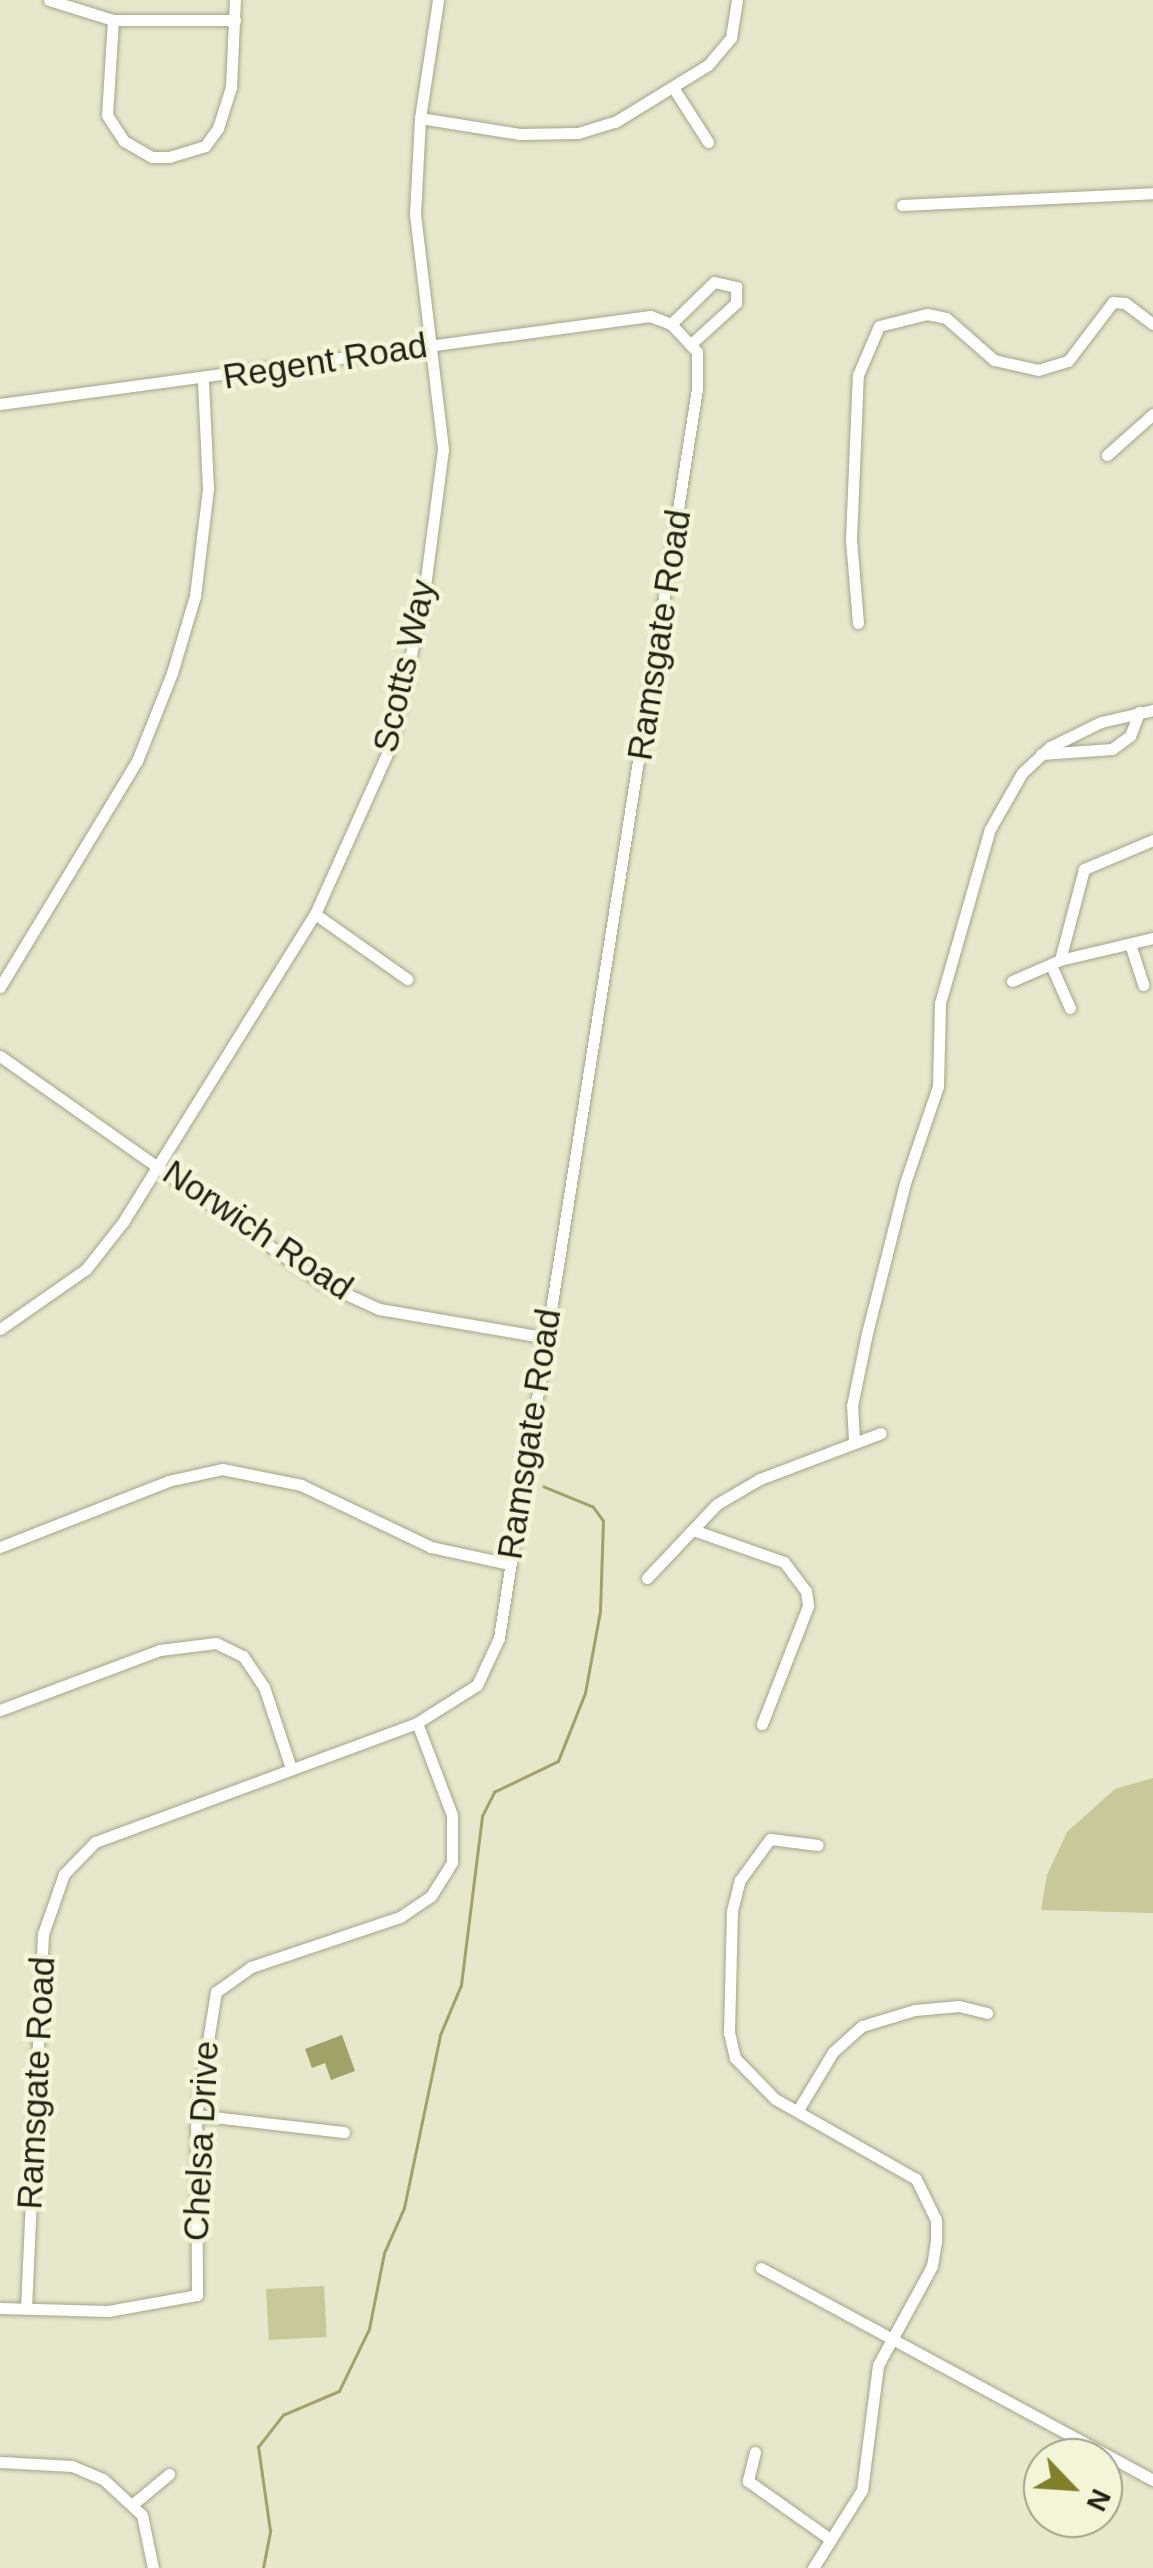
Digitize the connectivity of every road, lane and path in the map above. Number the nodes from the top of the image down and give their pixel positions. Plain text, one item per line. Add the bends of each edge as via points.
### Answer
1 (49, 0) edge
2 (235, 0) edge
3 (438, 0) edge
4 (737, 0) edge
5 (113, 20) junction
6 (235, 20) junction
7 (674, 89) junction
8 (420, 118) junction
9 (708, 142) dead end
10 (1153, 193) edge
11 (902, 205) dead end
12 (671, 324) junction
13 (1153, 324) edge
14 (429, 343) junction
15 (690, 344) junction
16 (203, 380) junction
17 (0, 404) edge
18 (1153, 414) edge
19 (1107, 455) dead end
20 (858, 624) dead end
21 (1153, 710) edge
22 (1139, 712) junction
23 (1042, 754) junction
24 (1153, 840) edge
25 (315, 914) junction
26 (1153, 938) edge
27 (1131, 946) junction
28 (1056, 963) junction
29 (408, 979) dead end
30 (1012, 982) dead end
31 (1142, 985) dead end
32 (0, 987) edge
33 (1070, 1008) dead end
34 (0, 1056) edge
35 (160, 1163) junction
36 (0, 1330) edge
37 (543, 1337) junction
38 (881, 1433) dead end
39 (854, 1440) junction
40 (696, 1530) junction
41 (0, 1548) edge
42 (509, 1564) junction
43 (646, 1578) dead end
44 (0, 1710) edge
45 (417, 1724) junction
46 (762, 1724) dead end
47 (290, 1768) junction
48 (818, 1845) dead end
49 (986, 2012) dead end
50 (798, 2110) junction
51 (196, 2115) junction
52 (344, 2132) dead end
53 (762, 2268) dead end
54 (0, 2308) edge
55 (26, 2308) junction
56 (893, 2340) junction
57 (754, 2452) dead end
58 (0, 2462) edge
59 (169, 2474) dead end
60 (1153, 2480) edge
61 (133, 2504) junction
62 (830, 2539) junction
63 (153, 2568) edge
64 (813, 2568) edge

1 - 5 street
2 - 6 street
3 - 8 street, Scotts Way
4 - 7 street via 732,38
5 - 6 street
5 - 6 street via 107,115 124,141 152,157 168,157 205,146 218,128 231,87
7 - 8 street via 615,122 578,133 520,134
7 - 9 street
8 - 14 street, Scotts Way via 414,214
10 - 11 street
12 - 14 street, Regent Road via 650,316
12 - 15 street
12 - 15 street via 714,282 736,287 736,303
13 - 20 street via 1114,302 1068,361 1038,370 994,360 946,318 927,314 878,326 864,350 854,435 851,563
14 - 16 street, Regent Road
14 - 25 street, Scotts Way via 443,449 424,594 392,743
15 - 37 street, Ramsgate Road via 697,352 696,389
16 - 17 street, Regent Road
16 - 32 street via 208,488 195,596 172,673 137,761
18 - 19 street
21 - 22 street
22 - 23 street via 1101,722
22 - 23 street via 1130,736 1112,750
23 - 39 street via 1002,801 990,829 940,1003 938,1086 867,1333 852,1406
24 - 28 street via 1084,870
25 - 29 street
25 - 35 street, Scotts Way
26 - 27 street
27 - 28 street
27 - 31 street
28 - 30 street
28 - 33 street
34 - 35 street, Norwich Road
35 - 36 street, Scotts Way via 86,1269
35 - 37 street, Norwich Road via 322,1283 358,1300
37 - 42 street, Ramsgate Road
38 - 39 street
39 - 40 street via 760,1479 717,1504
40 - 43 street
40 - 46 street via 784,1562 806,1592 808,1606
41 - 42 street via 168,1481 222,1469 301,1485 431,1547
42 - 45 street, Ramsgate Road via 499,1638 477,1685
44 - 47 street via 160,1650 216,1643 242,1656 264,1687
45 - 47 street, Ramsgate Road
45 - 51 street, Chelsa Drive via 452,1815 452,1862 431,1896 400,1917 251,1967 216,1992
47 - 55 street, Ramsgate Road via 95,1842 52,1896 44,1934
48 - 50 street via 785,1836 758,1847 732,1912 729,2033 735,2058 759,2088
49 - 50 street via 959,2006 915,2010 862,2026 832,2052
50 - 56 street via 888,2158 916,2178 928,2199 936,2220 932,2266
51 - 52 street
51 - 55 street, Chelsa Drive via 198,2294 108,2311
53 - 56 street
54 - 55 street
56 - 60 street
56 - 62 street via 872,2385 868,2472
57 - 62 street via 748,2481
58 - 61 street via 72,2466 103,2479
59 - 61 street
61 - 63 street via 142,2515
62 - 64 street

